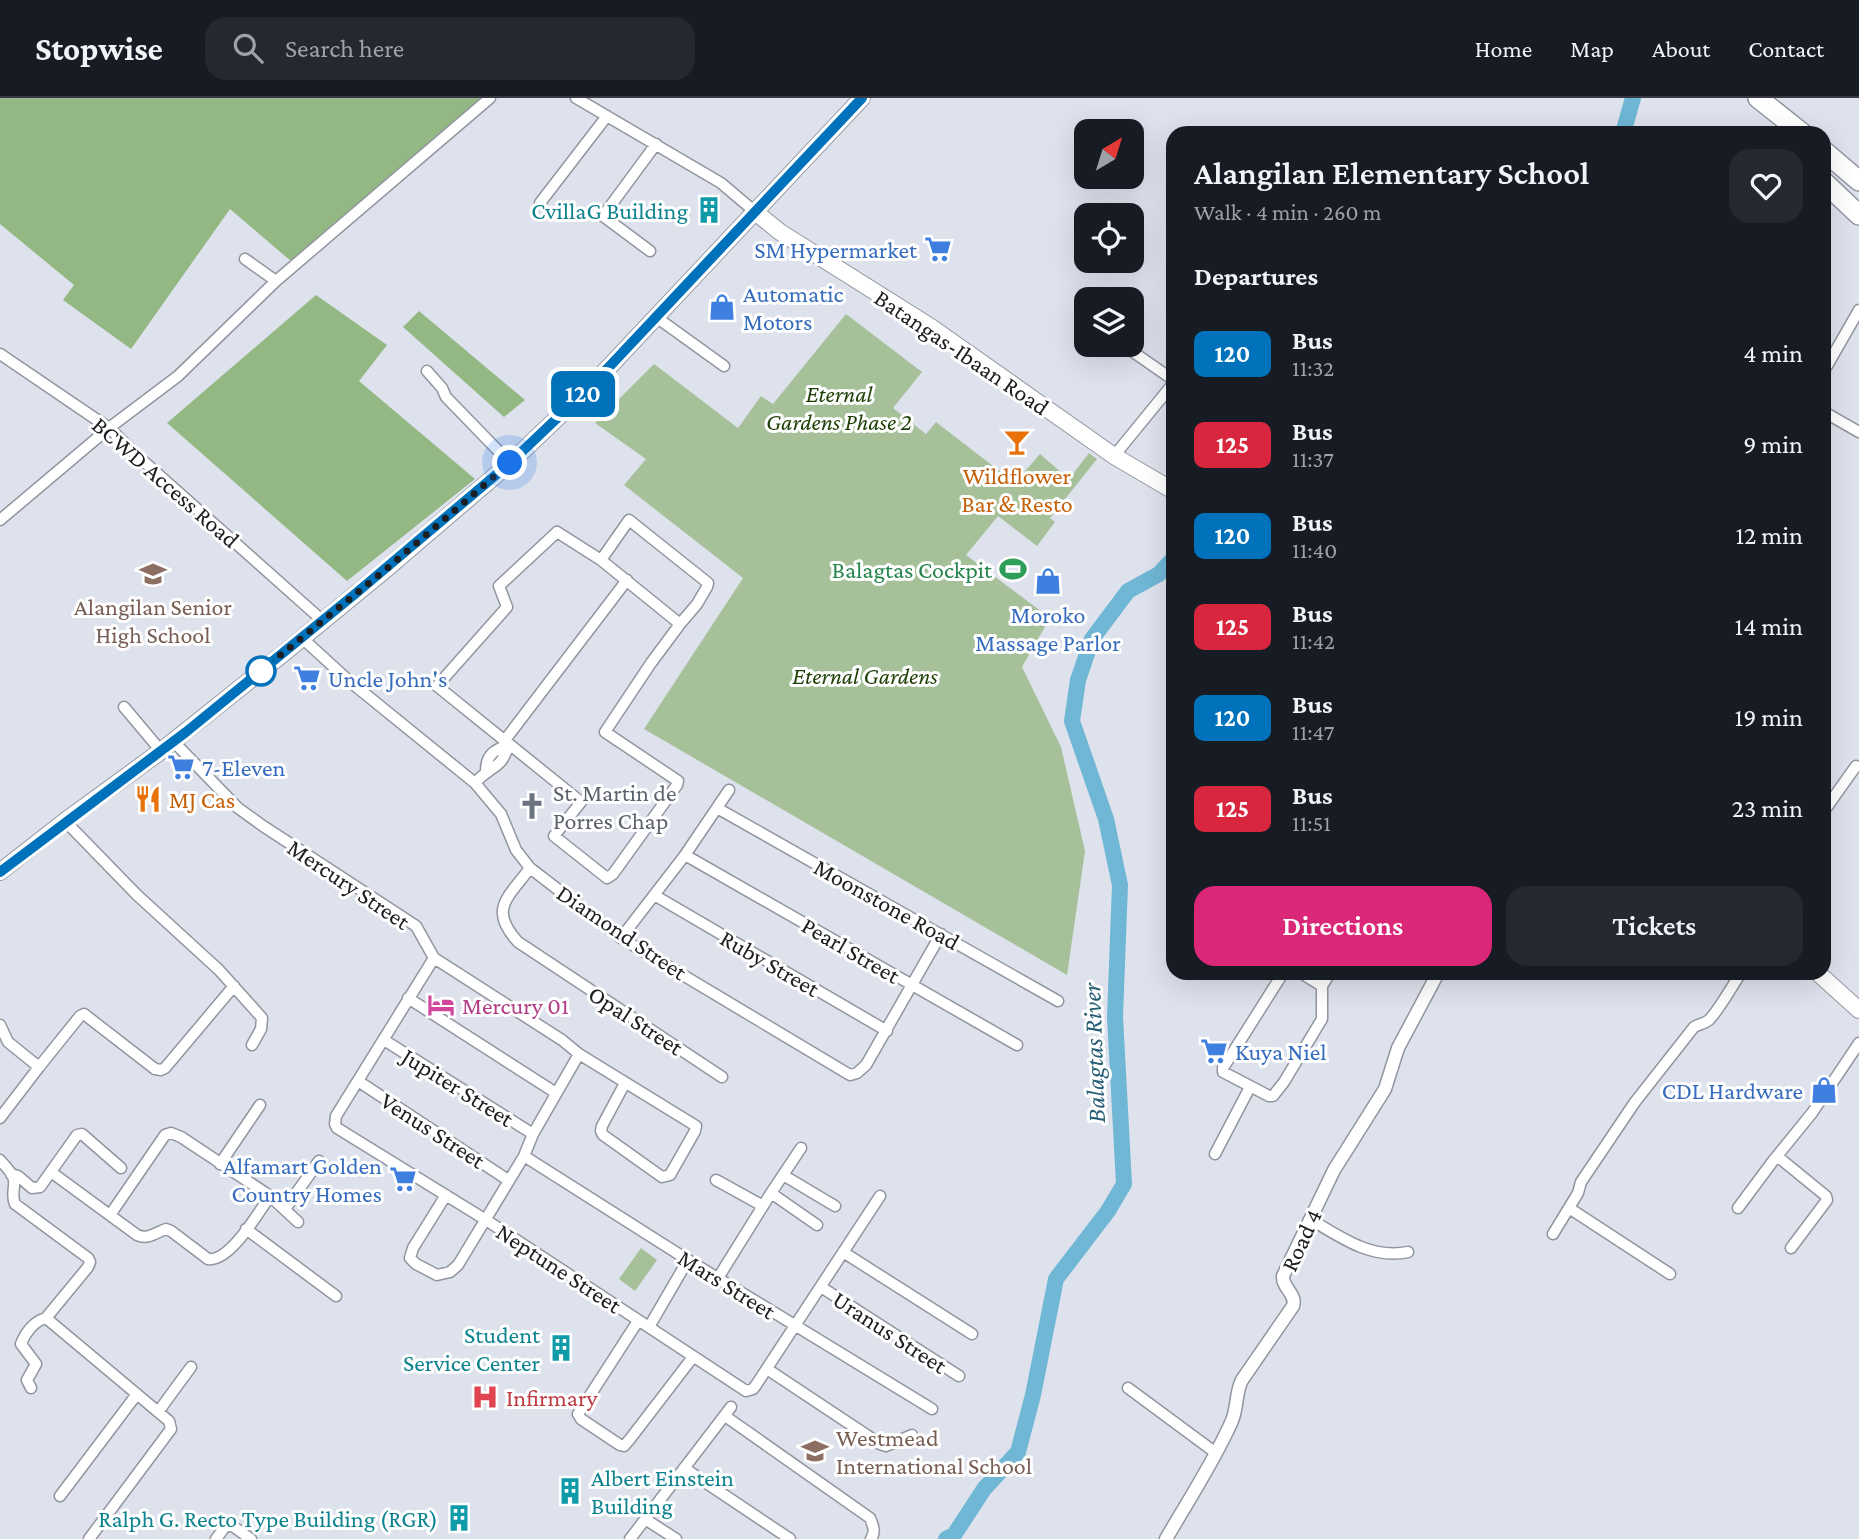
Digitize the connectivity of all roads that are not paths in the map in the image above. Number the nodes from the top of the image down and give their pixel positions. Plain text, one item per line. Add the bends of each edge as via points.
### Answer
1 (490, 98) edge
2 (576, 98) edge
3 (862, 98) edge
4 (1742, 98) edge
5 (1758, 98) edge
6 (607, 116) junction
7 (1772, 126) edge
8 (1793, 126) edge
9 (656, 144) junction
10 (1831, 157) edge
11 (1859, 181) edge
12 (1831, 189) edge
13 (540, 204) dead end
14 (754, 211) junction
15 (1859, 215) edge
16 (650, 251) dead end
17 (246, 259) dead end
18 (276, 281) junction
19 (1859, 310) edge
20 (656, 317) junction
21 (0, 354) edge
22 (1140, 357) edge
23 (1831, 359) edge
24 (724, 366) dead end
25 (427, 371) dead end
26 (1166, 375) edge
27 (1166, 392) edge
28 (1831, 416) edge
29 (109, 428) junction
30 (1859, 432) edge
31 (1114, 456) junction
32 (510, 463) junction
33 (1166, 486) edge
34 (0, 520) edge
35 (601, 560) junction
36 (627, 580) junction
37 (323, 621) junction
38 (680, 624) junction
39 (302, 638) junction
40 (124, 707) dead end
41 (507, 742) junction
42 (167, 746) junction
43 (1856, 766) dead end
44 (475, 783) junction
45 (729, 790) dead end
46 (1831, 801) edge
47 (717, 808) junction
48 (65, 821) junction
49 (685, 855) junction
50 (530, 868) junction
51 (0, 872) edge
52 (654, 895) junction
53 (941, 934) junction
54 (621, 938) junction
55 (434, 958) junction
56 (1279, 980) edge
57 (1312, 980) edge
58 (1326, 980) edge
59 (1434, 980) edge
60 (1736, 980) edge
61 (1826, 980) edge
62 (912, 984) junction
63 (234, 986) junction
64 (1322, 986) junction
65 (408, 998) junction
66 (1058, 1001) dead end
67 (1859, 1010) edge
68 (0, 1025) edge
69 (887, 1031) junction
70 (384, 1040) junction
71 (1859, 1042) edge
72 (252, 1045) dead end
73 (1017, 1045) dead end
74 (579, 1054) junction
75 (39, 1067) junction
76 (722, 1077) dead end
77 (358, 1081) junction
78 (625, 1083) junction
79 (1250, 1087) junction
80 (555, 1093) junction
81 (260, 1105) dead end
82 (0, 1118) edge
83 (533, 1134) junction
84 (801, 1148) dead end
85 (1215, 1154) dead end
86 (524, 1156) junction
87 (1777, 1156) junction
88 (0, 1160) edge
89 (319, 1161) dead end
90 (220, 1164) junction
91 (121, 1168) dead end
92 (51, 1172) junction
93 (11, 1174) junction
94 (783, 1175) junction
95 (509, 1180) junction
96 (716, 1180) dead end
97 (771, 1193) junction
98 (446, 1195) junction
99 (270, 1196) junction
100 (880, 1196) dead end
101 (763, 1206) junction
102 (835, 1206) dead end
103 (1569, 1208) junction
104 (1738, 1208) dead end
105 (285, 1209) junction
106 (110, 1215) junction
107 (1310, 1219) junction
108 (486, 1220) junction
109 (298, 1222) dead end
110 (817, 1225) dead end
111 (246, 1229) junction
112 (1553, 1234) dead end
113 (1791, 1248) dead end
114 (843, 1252) junction
115 (1408, 1252) dead end
116 (688, 1260) junction
117 (1670, 1274) dead end
118 (718, 1278) junction
119 (821, 1287) junction
120 (336, 1296) dead end
121 (46, 1318) junction
122 (639, 1321) junction
123 (796, 1326) junction
124 (649, 1327) junction
125 (972, 1334) dead end
126 (692, 1357) junction
127 (191, 1367) dead end
128 (767, 1369) junction
129 (959, 1376) dead end
130 (31, 1388) dead end
131 (1128, 1388) dead end
132 (137, 1394) junction
133 (932, 1409) dead end
134 (158, 1412) junction
135 (912, 1435) dead end
136 (1216, 1453) junction
137 (684, 1468) junction
138 (60, 1496) dead end
139 (645, 1519) junction
140 (89, 1539) edge
141 (216, 1539) edge
142 (251, 1539) edge
143 (630, 1539) edge
144 (676, 1539) edge
145 (789, 1539) edge
146 (871, 1539) edge
147 (1166, 1539) edge

1 - 18 street
2 - 6 street
3 - 14 main road
4 - 7 highway
5 - 8 highway
6 - 9 street
6 - 13 street
9 - 14 street via 721,183
9 - 16 street via 603,216
10 - 11 highway
12 - 15 highway
14 - 20 main road
14 - 31 main road, Batangas-Ibaan Road via 931,327
17 - 18 street
18 - 29 street via 178,376
19 - 23 street
20 - 24 street
20 - 32 main road
21 - 29 street, BCWD Access Road
22 - 26 street
25 - 32 street
27 - 31 street
28 - 30 street
29 - 34 street
29 - 37 street, BCWD Access Road
31 - 33 main road, Batangas-Ibaan Road
32 - 37 main road
35 - 36 street
35 - 38 street via 629,520 708,583
35 - 41 street via 557,532 499,586 507,607 437,686
36 - 38 street
36 - 41 street
37 - 39 main road
38 - 41 street via 605,732 678,783 613,874 607,878 554,836 581,802
39 - 42 main road
39 - 44 street, Diamond Street
40 - 42 street, Mercury Street
41 - 44 street via 505,758
42 - 48 main road
42 - 55 street, Mercury Street via 238,808 416,926
43 - 46 street
44 - 50 street, Diamond Street via 501,814 516,850
45 - 47 street
47 - 49 street
47 - 53 street, Moonstone Road
48 - 51 main road
48 - 63 street
49 - 52 street
49 - 62 street, Pearl Street
50 - 54 street, Diamond Street
50 - 76 street, Opal Street via 504,903 501,915 518,942
52 - 54 street
52 - 69 street, Ruby Street
53 - 62 street, Diamond Street
53 - 66 street, Moonstone Road
54 - 69 street, Diamond Street via 850,1075 866,1065
55 - 65 street, Neptune Street
55 - 74 street, Mercury Street
56 - 79 street via 1223,1068
57 - 64 street
58 - 64 street
59 - 107 street, Road 4 via 1398,1048 1385,1089 1345,1151
60 - 103 street via 1712,1017 1693,1027 1635,1102 1581,1182
61 - 67 main road
62 - 69 street, Diamond Street
62 - 73 street, Pearl Street
63 - 72 street via 262,1017
63 - 75 street via 161,1070 84,1014
64 - 79 street via 1322,1019 1284,1082 1273,1096
65 - 70 street, Neptune Street
65 - 80 street
68 - 75 street via 8,1042
70 - 77 street, Neptune Street
70 - 83 street, Jupiter Street
71 - 87 street
74 - 78 street, Mercury Street
74 - 80 street
75 - 82 street
77 - 95 street, Venus Street
77 - 98 street, Neptune Street via 336,1116 337,1128
78 - 78 street, Mercury Street via 601,1131 666,1177 696,1126
79 - 85 street
80 - 83 street
81 - 90 street
83 - 86 street
84 - 94 street
86 - 95 street
86 - 116 street, Mars Street
87 - 104 street
87 - 113 street via 1827,1200
88 - 93 street
89 - 105 street
90 - 99 street
90 - 106 street via 181,1137 165,1135
91 - 92 street via 79,1134
92 - 93 street via 35,1189
92 - 106 street
93 - 121 street via 15,1204 90,1262
94 - 97 street
94 - 102 street
95 - 108 street
96 - 101 street
97 - 101 street
97 - 110 street
98 - 108 street, Neptune Street
98 - 108 street via 412,1248 410,1258 416,1264 437,1275 450,1272
99 - 105 street
99 - 111 street
100 - 114 street, Neptune Street
101 - 118 street
103 - 112 street
103 - 117 street
105 - 109 street
106 - 111 street via 143,1238 171,1231 213,1260 230,1250
107 - 115 street via 1373,1251
107 - 136 street, Road 4 via 1282,1279 1294,1297 1293,1306 1238,1387 1233,1420
108 - 122 street, Neptune Street
111 - 120 street
114 - 119 street, Neptune Street
114 - 125 street
116 - 118 street, Mars Street
116 - 124 street
118 - 123 street, Mars Street
119 - 123 street, Neptune Street
119 - 129 street, Uranus Street
121 - 130 street via 39,1320 21,1344 36,1364 27,1380
121 - 132 street
122 - 124 street, Neptune Street
122 - 126 street via 578,1414 581,1419 624,1446
123 - 128 street, Neptune Street
123 - 133 street, Mars Street
124 - 126 street, Neptune Street
126 - 128 street, Neptune Street via 746,1391 753,1389
127 - 134 street
128 - 135 street via 880,1444 886,1446
131 - 136 street
132 - 134 street
132 - 138 street
134 - 140 street via 171,1429
136 - 147 street, Road 4
137 - 139 street
137 - 145 street
137 - 146 street via 728,1412 870,1518 874,1527
139 - 143 street
139 - 144 street
141 - 142 street via 228,1525

